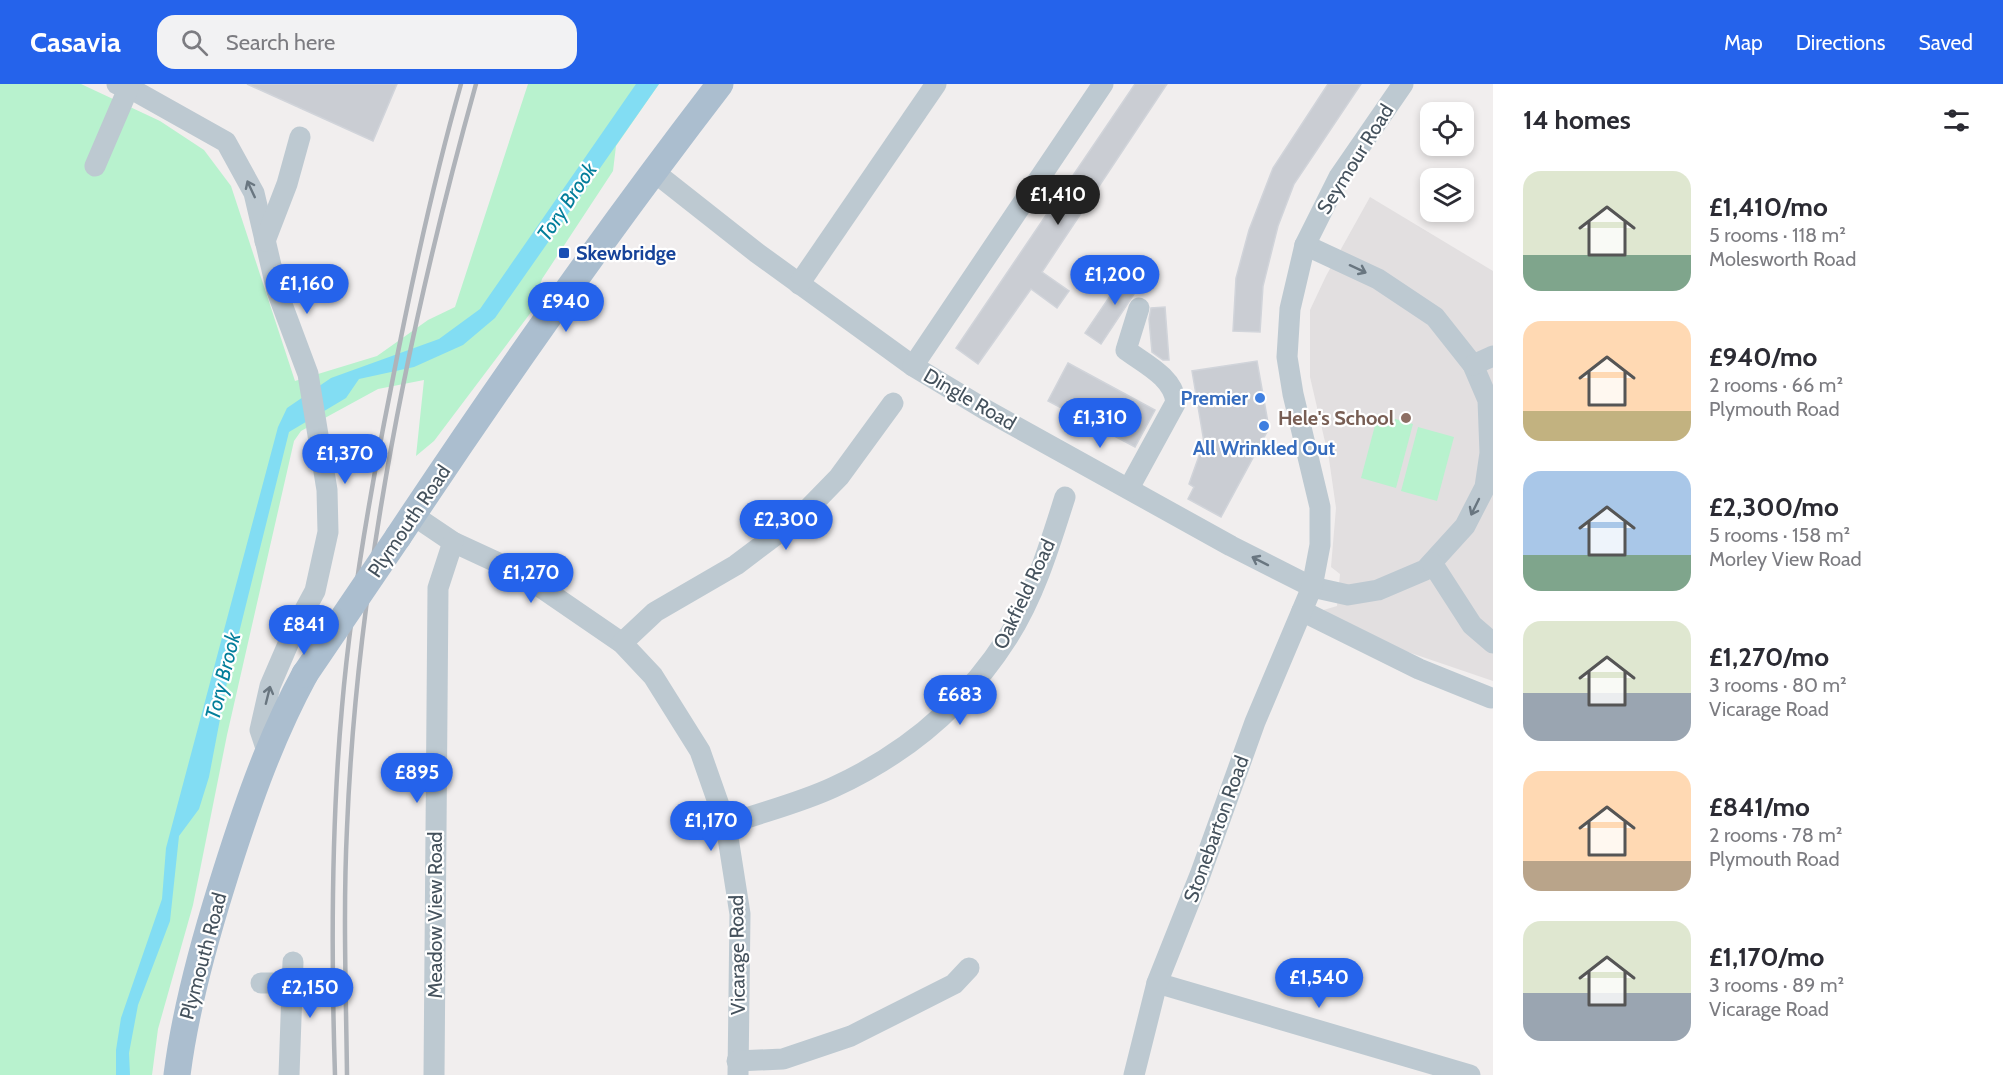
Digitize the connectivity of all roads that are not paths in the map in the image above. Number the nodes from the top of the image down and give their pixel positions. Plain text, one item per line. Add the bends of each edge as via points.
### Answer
1 (720, 84) edge
2 (936, 84) edge
3 (1103, 84) edge
4 (1403, 84) edge
5 (131, 87) edge
6 (300, 137) dead end
7 (95, 166) dead end
8 (653, 171) junction
9 (265, 241) junction
10 (1305, 245) junction
11 (799, 284) junction
12 (1138, 308) dead end
13 (1493, 356) edge
14 (1473, 364) junction
15 (913, 366) junction
16 (893, 403) dead end
17 (1129, 488) junction
18 (1065, 497) dead end
19 (413, 515) junction
20 (453, 542) junction
21 (1432, 562) junction
22 (1312, 587) junction
23 (1302, 611) junction
24 (622, 643) junction
25 (1493, 643) edge
26 (1491, 698) dead end
27 (267, 752) junction
28 (726, 825) junction
29 (969, 968) dead end
30 (261, 982) dead end
31 (1157, 983) junction
32 (738, 1068) edge
33 (177, 1075) edge
34 (289, 1075) edge
35 (434, 1075) edge
36 (1134, 1075) edge
37 (1470, 1075) edge

1 - 8 main road, Plymouth Road
2 - 11 street
3 - 15 street
4 - 10 street, Seymour Road via 1339,177
5 - 7 street
9 -> 5 street via 254,193 226,142
6 - 9 street
8 - 11 street, Dingle Road
8 - 19 main road, Plymouth Road
27 -> 9 street via 260,730 270,687 315,591 328,532 327,490 308,374 277,291
10 -> 14 street, Dingle Road via 1378,279 1435,317
10 - 22 street, Seymour Road via 1290,309 1287,357 1320,507 1320,545
11 - 15 street, Dingle Road
12 - 17 street via 1126,350 1169,383 1176,402
13 - 14 street
14 -> 21 street, Dingle Road via 1488,400 1490,453 1485,487 1465,526
15 - 17 street, Dingle Road
16 - 24 street via 839,477 801,516 736,565 655,612
22 -> 17 street, Dingle Road
18 - 28 street, Oakfield Road via 1043,565 1010,635 974,686 927,730 885,761 833,788
19 - 20 street, Vicarage Road
19 - 27 main road, Plymouth Road, bridge via 305,674
20 - 24 street, Vicarage Road via 520,573
20 - 35 street, Meadow View Road via 438,588
21 - 22 street, Dingle Road via 1425,570 1378,590 1348,596
21 - 25 street via 1472,625
22 - 23 street, Stonebarton Road
23 - 26 street via 1419,669
23 - 31 street, Stonebarton Road via 1255,722
24 - 28 street, Vicarage Road via 653,676 700,751
27 - 33 main road, Plymouth Road via 206,936 183,1026
28 - 32 street, Vicarage Road via 740,914
29 - 32 street via 954,984 851,1036 783,1059
30 - 34 street via 292,973
31 - 36 street, Stonebarton Road
31 - 37 street

